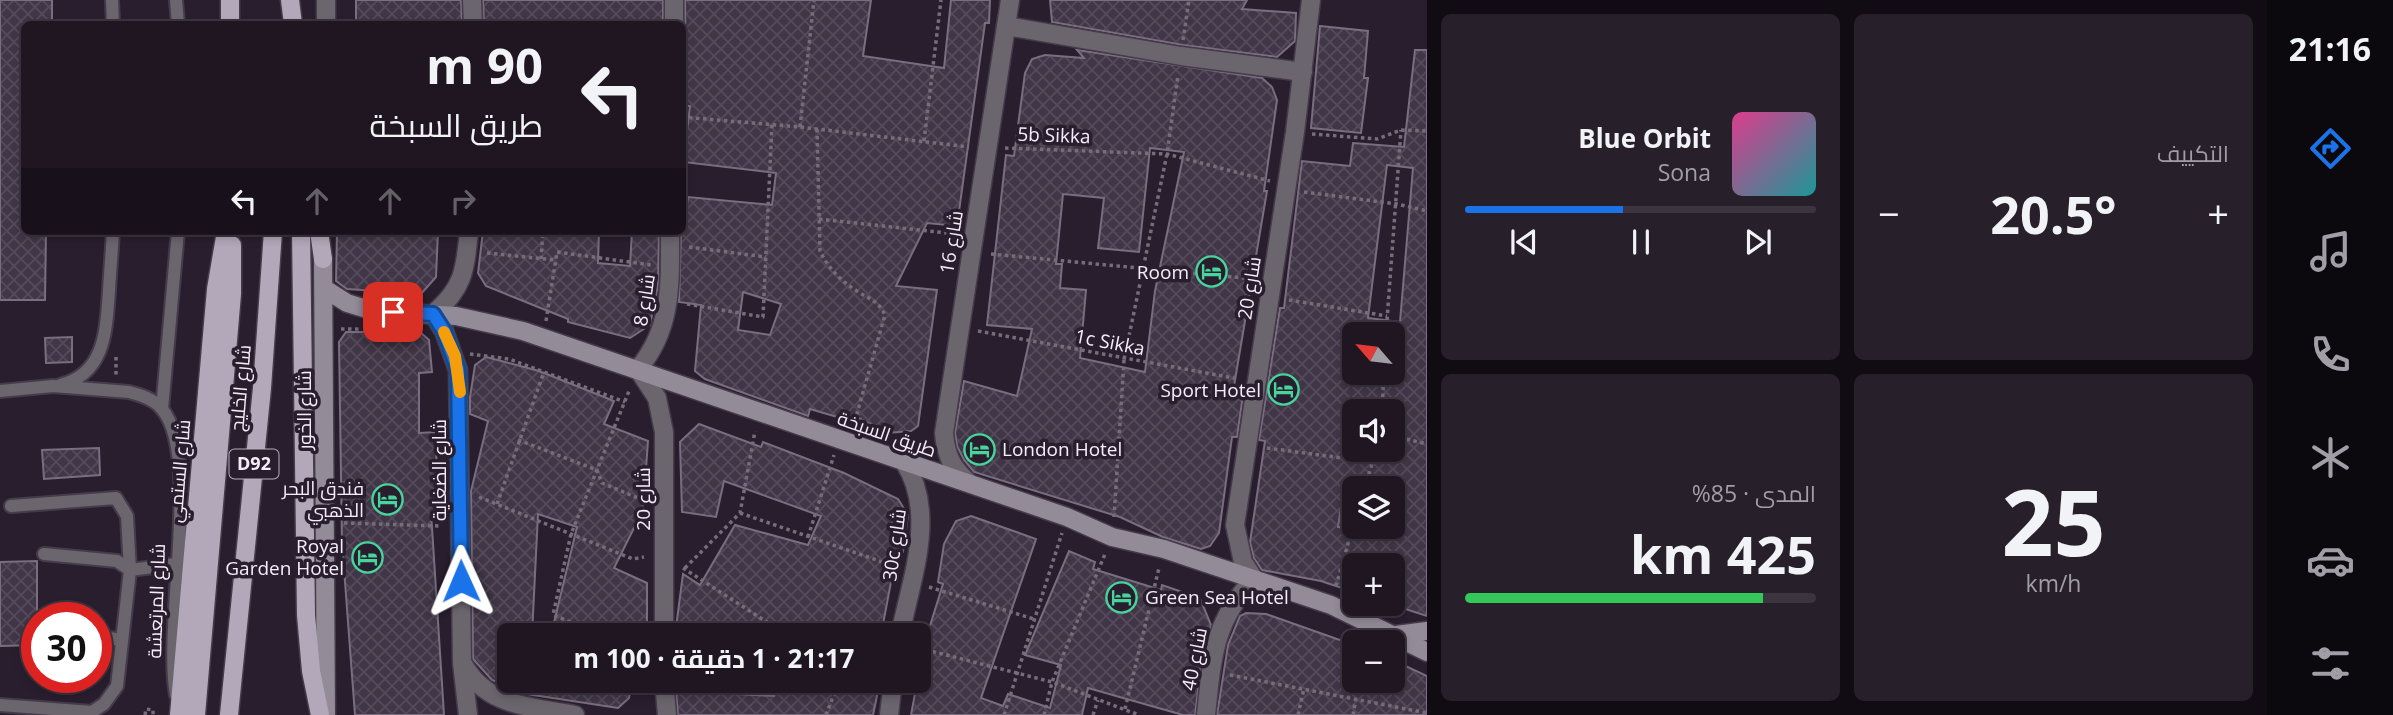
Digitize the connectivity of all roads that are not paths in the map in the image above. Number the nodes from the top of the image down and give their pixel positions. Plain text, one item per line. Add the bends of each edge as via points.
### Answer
1 (112, 0) edge
2 (176, 0) edge
3 (230, 0) edge
4 (287, 0) edge
5 (326, 0) edge
6 (472, 0) edge
7 (674, 0) edge
8 (1010, 0) edge
9 (1311, 0) edge
10 (113, 21) edge
11 (178, 21) edge
12 (230, 21) edge
13 (284, 21) edge
14 (292, 21) edge
15 (326, 21) edge
16 (473, 21) edge
17 (674, 21) edge
18 (1006, 26) junction
19 (1303, 72) junction
20 (113, 235) edge
21 (178, 235) edge
22 (225, 235) edge
23 (232, 235) edge
24 (273, 235) edge
25 (301, 235) edge
26 (321, 235) edge
27 (469, 235) edge
28 (670, 235) edge
29 (323, 259) joint
30 (325, 289) junction
31 (433, 314) junction
32 (638, 369) junction
33 (53, 386) junction
34 (0, 391) edge
35 (162, 410) junction
36 (905, 463) junction
37 (969, 483) junction
38 (11, 506) dead end
39 (44, 554) dead end
40 (176, 564) junction
41 (130, 570) junction
42 (1254, 579) junction
43 (664, 623) edge
44 (902, 623) edge
45 (1385, 630) edge
46 (1427, 631) edge
47 (1405, 634) edge
48 (112, 638) edge
49 (122, 640) junction
50 (1405, 640) edge
51 (1427, 652) edge
52 (462, 663) junction
53 (665, 693) edge
54 (892, 693) edge
55 (0, 705) edge
56 (185, 714) edge
57 (229, 715) edge
58 (320, 715) edge
59 (326, 715) edge
60 (468, 715) edge
61 (575, 715) edge
62 (667, 715) edge
63 (889, 715) edge
64 (1206, 715) edge

1 - 10 lane
2 - 11 lane
3 - 12 main road
4 - 13 main road
4 - 14 main road
5 - 15 street
6 - 16 street
7 - 17 street
8 - 18 street, شارع 16
9 - 19 street, شارع 20
18 - 19 street
18 - 37 street, شارع 16 via 944,433 946,453 955,471
19 - 42 street, شارع 20 via 1235,525 1243,562
20 - 33 lane via 103,345 79,377
21 - 35 lane
22 - 56 main road, شارع الستمي via 216,289
23 - 56 main road, شارع الخليج / D92 via 232,294
24 - 57 main road, شارع الخليج / D92
25 - 58 main road via 306,615
26 - 29 main road
27 - 31 street via 462,279
28 - 32 street, شارع 8 via 669,301 660,338
29 - 30 street, شارع الخور
30 - 31 street, طريق السبخة via 360,308
30 - 59 street, شارع الخور
31 - 32 street, طريق السبخة via 501,324
31 - 52 street, شارع الضغاية via 455,356 460,391
32 - 36 street, طريق السبخة
32 - 43 street, شارع 20 via 662,415
33 - 34 lane
33 - 35 lane via 142,395
35 - 40 lane, شارع المرتعشة via 180,460
36 - 37 street, طريق السبخة
36 - 44 street, 30c شارع via 914,478 922,513
37 - 42 street, طريق السبخة via 1112,537
38 - 41 lane via 116,498 127,516
39 - 41 lane via 117,561
40 - 41 lane
40 - 56 lane, شارع المرتعشة via 172,669
41 - 49 lane
42 - 45 street, طريق السبخة via 1331,605
42 - 64 street, شارع 40 via 1225,616 1216,637
46 - 47 street
48 - 49 lane
49 - 55 lane via 117,686 92,712
50 - 51 street, طريق السبخة
52 - 60 street, شارع الضغاية
52 - 61 street via 483,691 499,699
53 - 62 street
54 - 63 street

